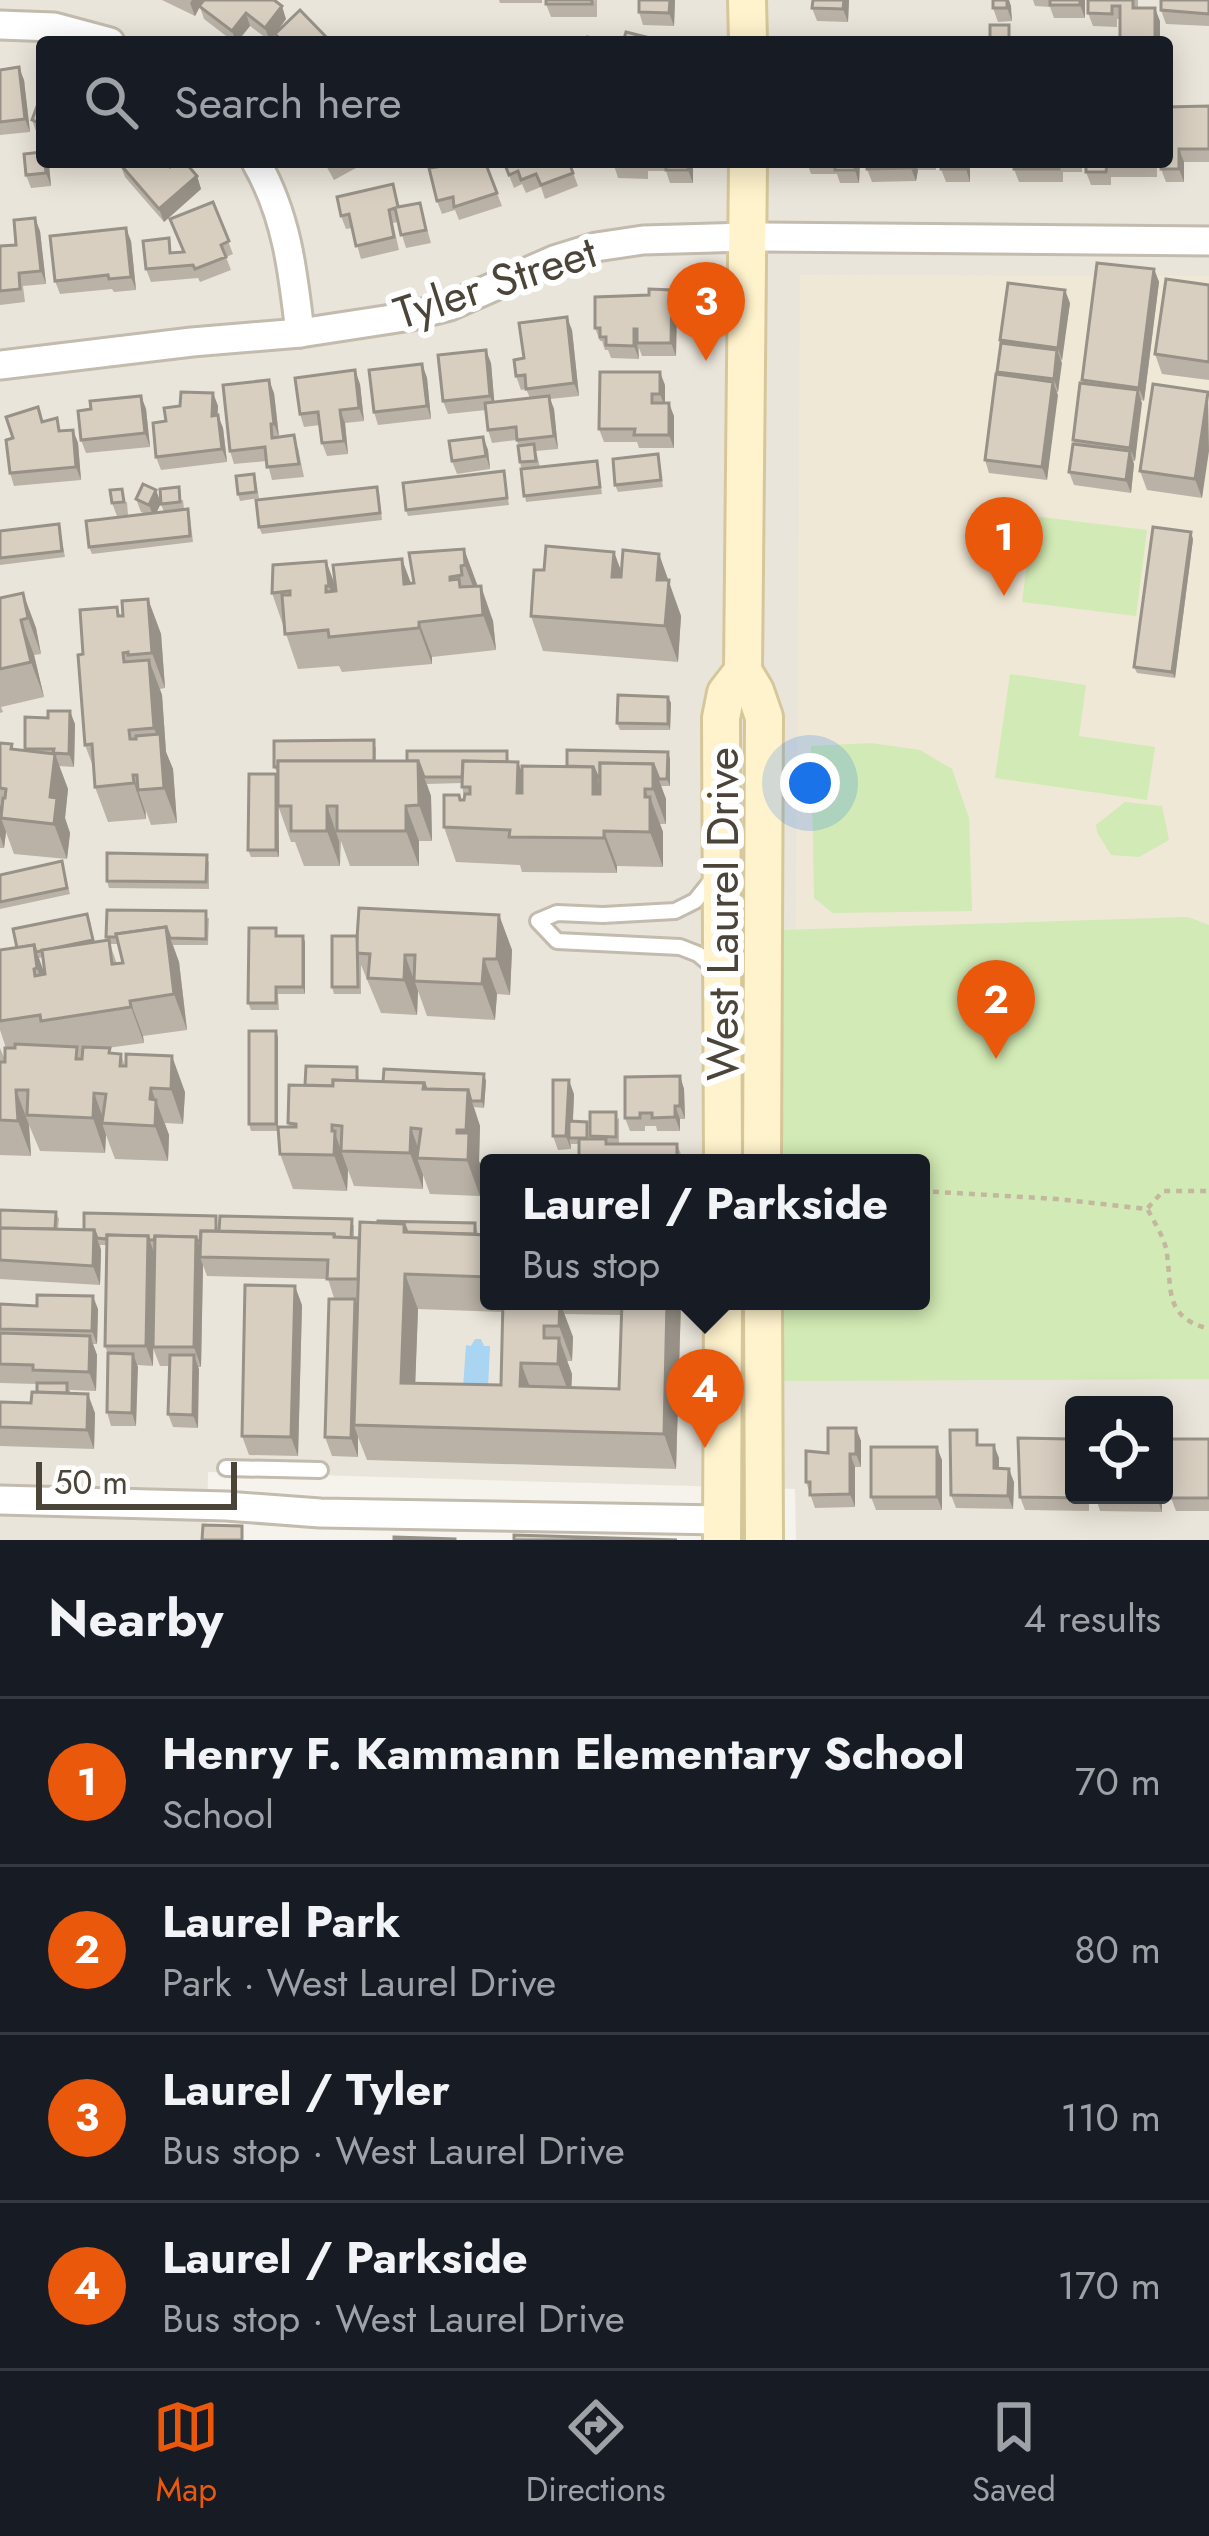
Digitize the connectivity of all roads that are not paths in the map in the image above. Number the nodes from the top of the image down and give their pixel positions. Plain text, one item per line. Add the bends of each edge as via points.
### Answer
1 (748, 0) edge
2 (0, 25) edge
3 (87, 36) edge
4 (748, 36) edge
5 (259, 168) edge
6 (748, 168) edge
7 (748, 237) junction
8 (1209, 241) edge
9 (300, 333) junction
10 (0, 365) edge
11 (743, 671) junction
12 (722, 868) junction
13 (722, 975) junction
14 (723, 1154) edge
15 (762, 1154) edge
16 (723, 1310) edge
17 (763, 1310) edge
18 (226, 1468) dead end
19 (320, 1470) dead end
20 (0, 1500) edge
21 (507, 1528) edge
22 (728, 1533) edge
23 (764, 1540) edge

1 - 4 main road
2 - 3 street
5 - 9 street via 286,232
6 - 7 main road, West Laurel Drive
7 - 8 street, Tyler Street
7 - 9 street, Tyler Street via 609,244 431,311
7 - 11 main road, West Laurel Drive
9 - 10 street, Tyler Street
11 - 12 main road, West Laurel Drive via 721,718
11 - 15 main road, West Laurel Drive via 764,717
12 - 13 main road, West Laurel Drive
12 - 13 lane via 682,909 557,913 538,922 557,941 680,947
13 - 14 main road, West Laurel Drive
16 - 22 main road
17 - 23 main road
18 - 19 lane
20 - 21 street via 226,1506
21 - 22 street

